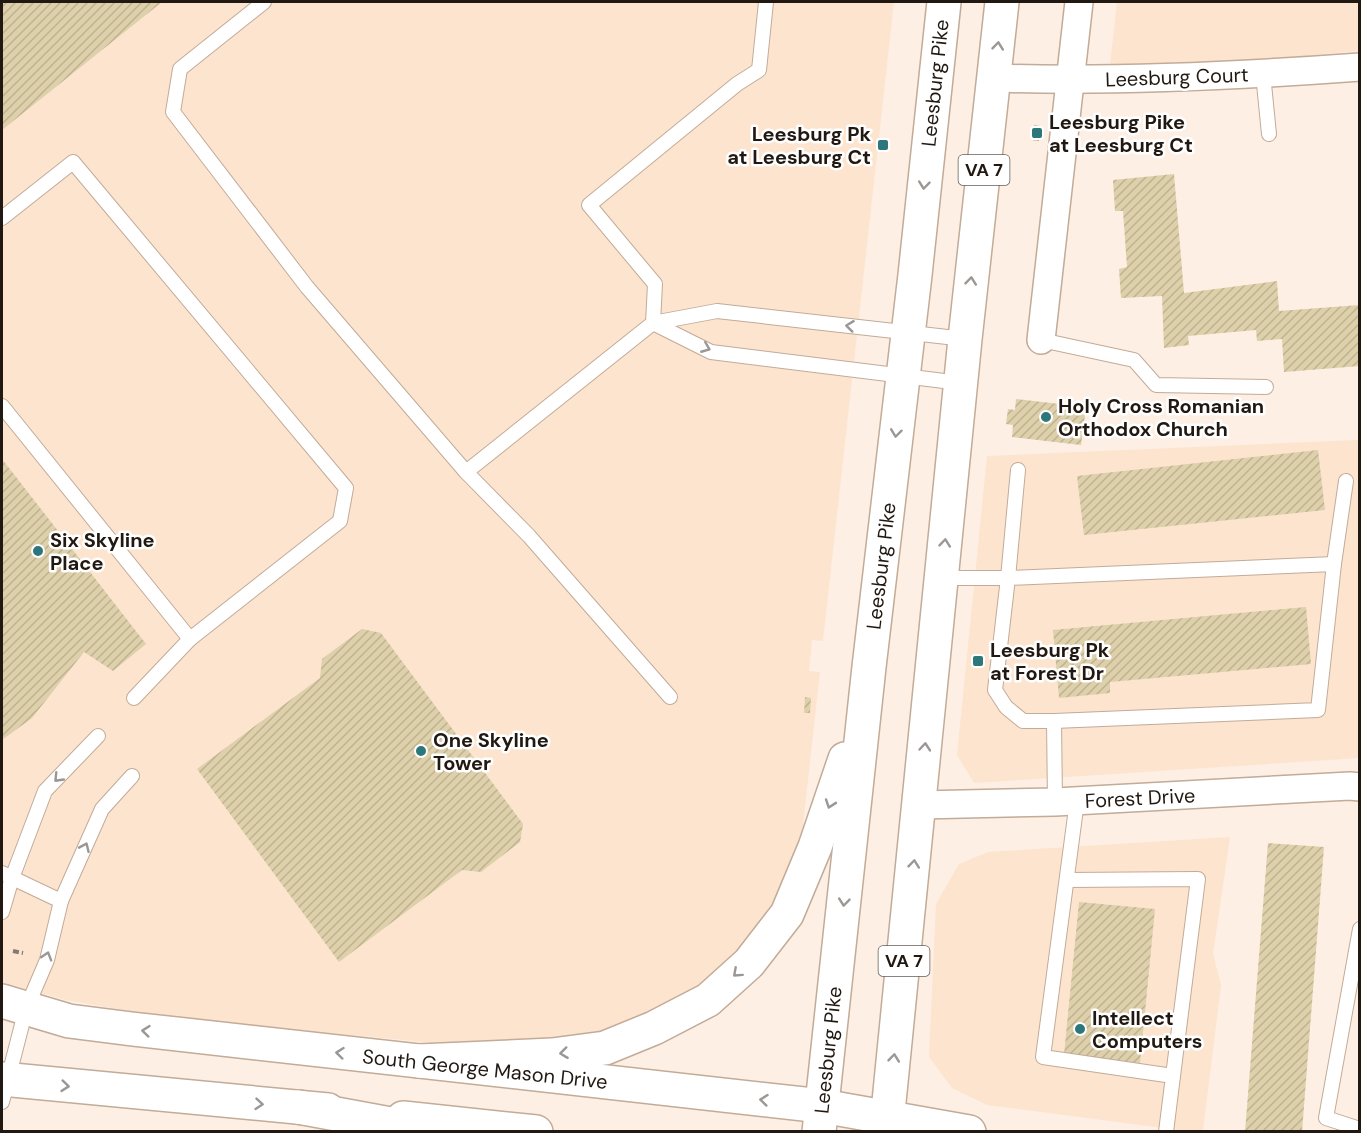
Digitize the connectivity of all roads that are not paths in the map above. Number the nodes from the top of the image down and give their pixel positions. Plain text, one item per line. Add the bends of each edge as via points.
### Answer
1 (264, 2) edge
2 (766, 2) edge
3 (944, 2) edge
4 (1002, 2) edge
5 (1079, 2) edge
6 (1359, 67) edge
7 (1263, 74) junction
8 (994, 78) junction
9 (1070, 81) junction
10 (1269, 134) dead end
11 (2, 218) edge
12 (653, 323) junction
13 (908, 333) junction
14 (965, 339) junction
15 (1041, 340) joint
16 (903, 375) junction
17 (961, 383) junction
18 (1266, 387) dead end
19 (2, 406) edge
20 (1018, 470) dead end
21 (466, 472) junction
22 (1346, 481) dead end
23 (1334, 564) junction
24 (942, 578) junction
25 (1008, 578) junction
26 (190, 639) junction
27 (869, 667) junction
28 (670, 697) dead end
29 (134, 698) dead end
30 (1054, 722) junction
31 (98, 736) dead end
32 (132, 776) dead end
33 (1359, 788) edge
34 (1066, 802) junction
35 (920, 805) junction
36 (7, 875) edge
37 (1067, 879) junction
38 (61, 901) junction
39 (2, 912) edge
40 (1359, 928) edge
41 (14, 1005) edge
42 (419, 1061) junction
43 (1173, 1076) junction
44 (3, 1087) edge
45 (298, 1107) junction
46 (821, 1119) edge
47 (887, 1124) edge
48 (1359, 1130) edge
49 (434, 1131) edge
50 (536, 1131) edge
51 (969, 1131) edge
52 (1166, 1131) edge

1 - 21 lane via 180,69 173,112 307,287
2 - 12 lane via 759,70 736,84 589,205 655,284
3 -> 13 main road, Leesburg Pike
8 -> 4 main road, VA 7
5 - 9 street
6 - 7 street, Leesburg Court
7 - 9 street, Leesburg Court
7 - 10 lane
8 - 9 street, Leesburg Court
14 -> 8 main road, VA 7
9 - 15 street
11 - 26 lane via 73,162 346,488 340,522
13 -> 12 lane via 717,310
12 -> 16 lane via 711,352
12 - 21 lane
13 - 14 lane
13 - 16 main road, Leesburg Pike
14 - 17 main road, VA 7
15 - 18 lane via 1134,360 1156,385
16 - 17 lane
16 -> 27 main road, Leesburg Pike
24 -> 17 main road, VA 7
19 - 26 lane
20 - 25 lane
21 - 28 lane via 529,536
22 - 23 lane
23 - 25 lane
23 - 30 lane via 1318,710
24 - 25 lane
35 -> 24 main road, VA 7
25 - 30 lane via 995,690 1006,707 1023,721
26 - 29 lane
27 -> 42 main road via 844,762 815,847 786,914 749,963 708,1000 605,1048 552,1055
27 -> 46 main road, Leesburg Pike
30 - 34 lane
31 -> 36 lane via 45,792
38 -> 32 lane via 102,808
33 - 34 street, Forest Drive
34 - 35 street, Forest Drive
34 - 37 lane
47 -> 35 main road, VA 7
36 - 38 lane
36 - 39 lane
37 - 43 lane via 1042,1057
37 - 43 lane via 1198,879
41 -> 38 lane via 47,960
40 - 48 lane via 1326,1118
42 -> 41 main road, South George Mason Drive via 69,1021
41 - 44 lane
46 -> 42 main road, South George Mason Drive
43 - 52 lane
44 -> 45 main road
45 - 49 main road
45 - 50 main road
46 - 47 main road, South George Mason Drive
47 - 51 main road, South George Mason Drive

